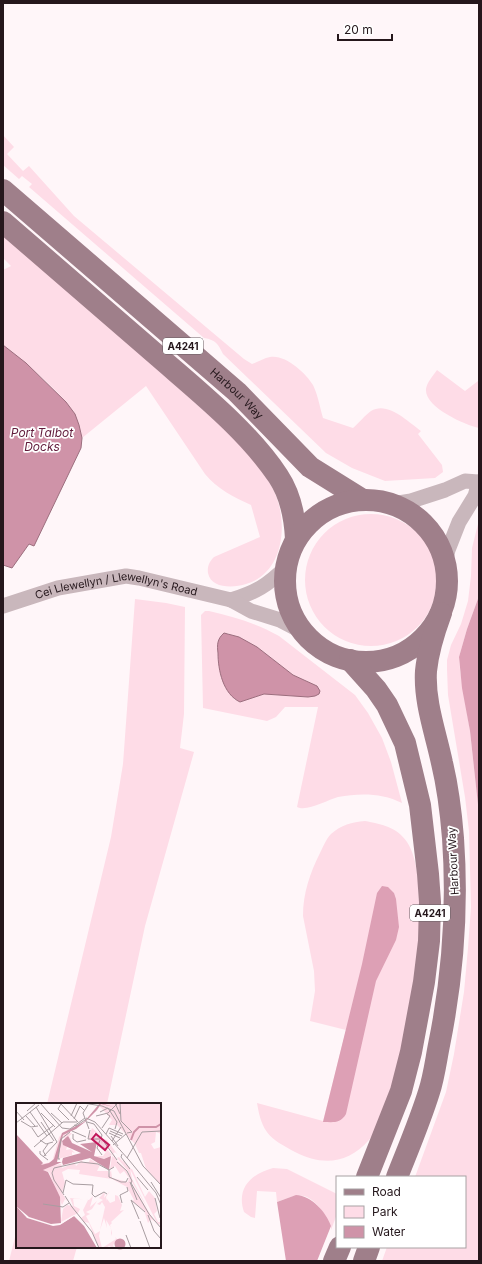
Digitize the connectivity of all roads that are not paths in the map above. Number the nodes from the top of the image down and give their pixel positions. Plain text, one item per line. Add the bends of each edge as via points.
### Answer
1 (3, 190) edge
2 (3, 222) edge
3 (479, 482) edge
4 (363, 500) junction
5 (392, 504) junction
6 (296, 539) junction
7 (445, 563) junction
8 (286, 567) junction
9 (230, 600) junction
10 (3, 606) edge
11 (440, 613) junction
12 (303, 632) junction
13 (350, 660) junction
14 (367, 1176) edge
15 (397, 1176) edge
16 (340, 1248) edge
17 (369, 1248) edge
18 (334, 1261) edge
19 (364, 1261) edge

1 - 4 main road, Harbour Way / A4241 via 237,392 310,467
2 - 6 main road, A4241 via 194,387 261,453 279,477 289,498 296,526
3 - 5 street via 465,481 412,501
3 - 7 street via 475,496 459,522
4 - 5 main road, A4241
4 - 6 main road, A4241 via 341,503 324,511 307,525
5 - 7 main road, A4241 via 421,521 439,546
6 - 8 main road, A4241
7 - 11 main road, A4241 via 447,583
8 - 9 street via 262,588
8 - 12 main road, A4241 via 284,575 288,602
9 - 10 street, Cei Llewellyn / Llewellyn's Road via 126,576 58,588
9 - 12 street, Cei Llewellyn / Llewellyn's Road
11 - 13 main road, A4241 via 422,640 411,648 380,661
11 - 15 main road, Harbour Way / A4241 via 428,653 426,684 449,806 456,890 455,924 443,1027 429,1091
12 - 13 main road, A4241 via 329,653
13 - 14 main road, A4241 via 387,705 405,743 420,805 430,902 424,982 411,1052 401,1091
16 - 18 main road
17 - 19 main road

